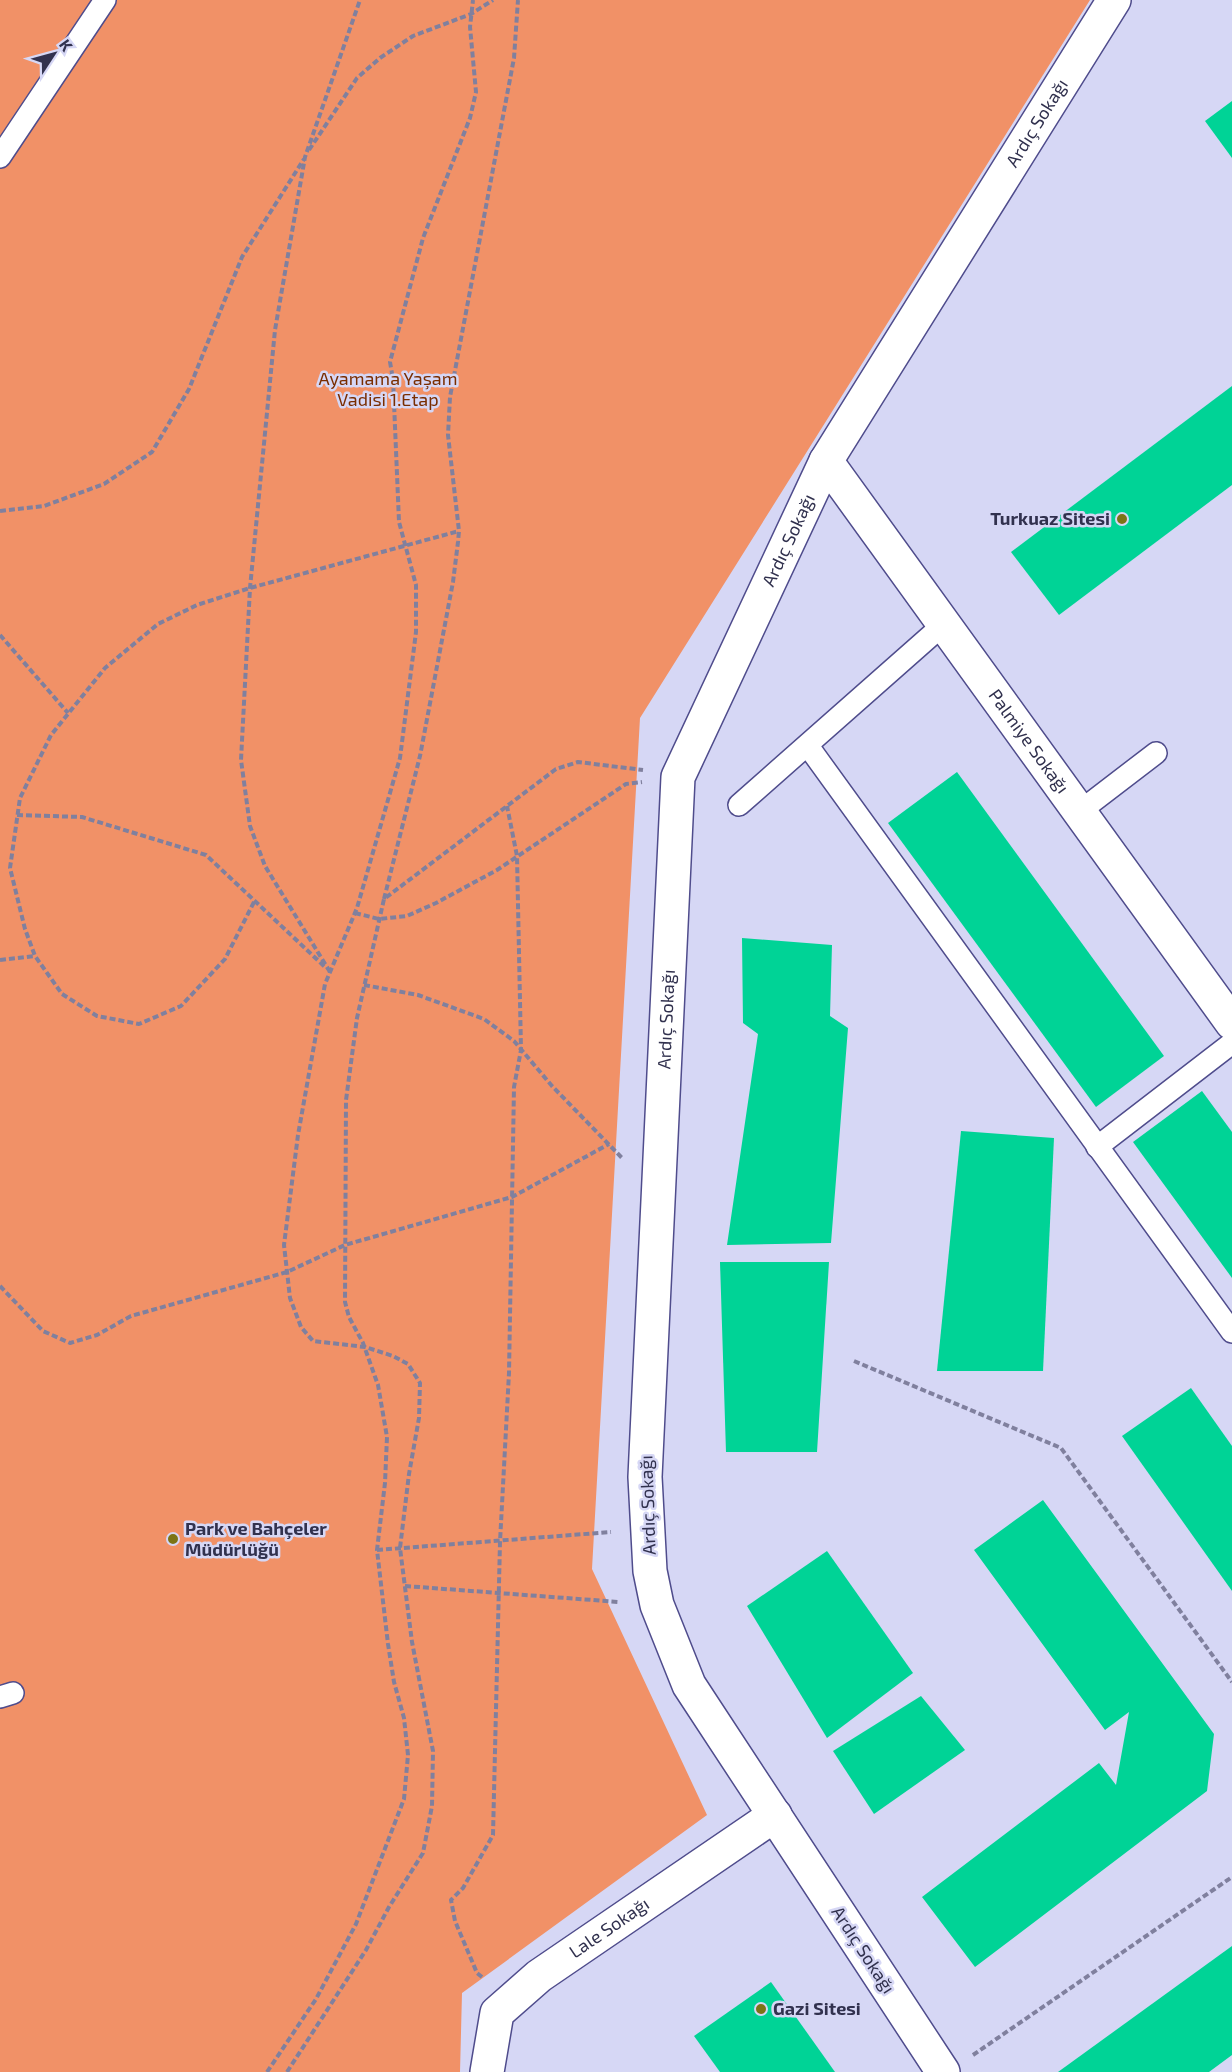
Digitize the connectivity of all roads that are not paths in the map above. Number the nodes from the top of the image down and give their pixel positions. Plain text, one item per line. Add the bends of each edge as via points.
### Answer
1 (105, 0) edge
2 (1114, 0) edge
3 (0, 157) edge
4 (826, 461) junction
5 (944, 624) junction
6 (808, 746) junction
7 (1156, 753) dead end
8 (739, 805) dead end
9 (1079, 812) junction
10 (1232, 1023) edge
11 (1232, 1043) edge
12 (1098, 1147) junction
13 (1232, 1332) edge
14 (775, 1815) junction
15 (956, 2065) edge
16 (487, 2072) edge

1 - 3 lane
2 - 4 street, Ardıç Sokağı
4 - 5 street, Palmiye Sokağı
4 - 14 street, Ardıç Sokağı via 678,777 645,1477 650,1571 657,1605 689,1685
5 - 6 lane
5 - 9 street, Palmiye Sokağı
6 - 8 lane
6 - 12 lane
7 - 9 lane
9 - 10 street, Palmiye Sokağı
11 - 12 lane
12 - 13 lane
14 - 15 street, Ardıç Sokağı
14 - 16 street, Lale Sokağı via 539,1976 497,2013

